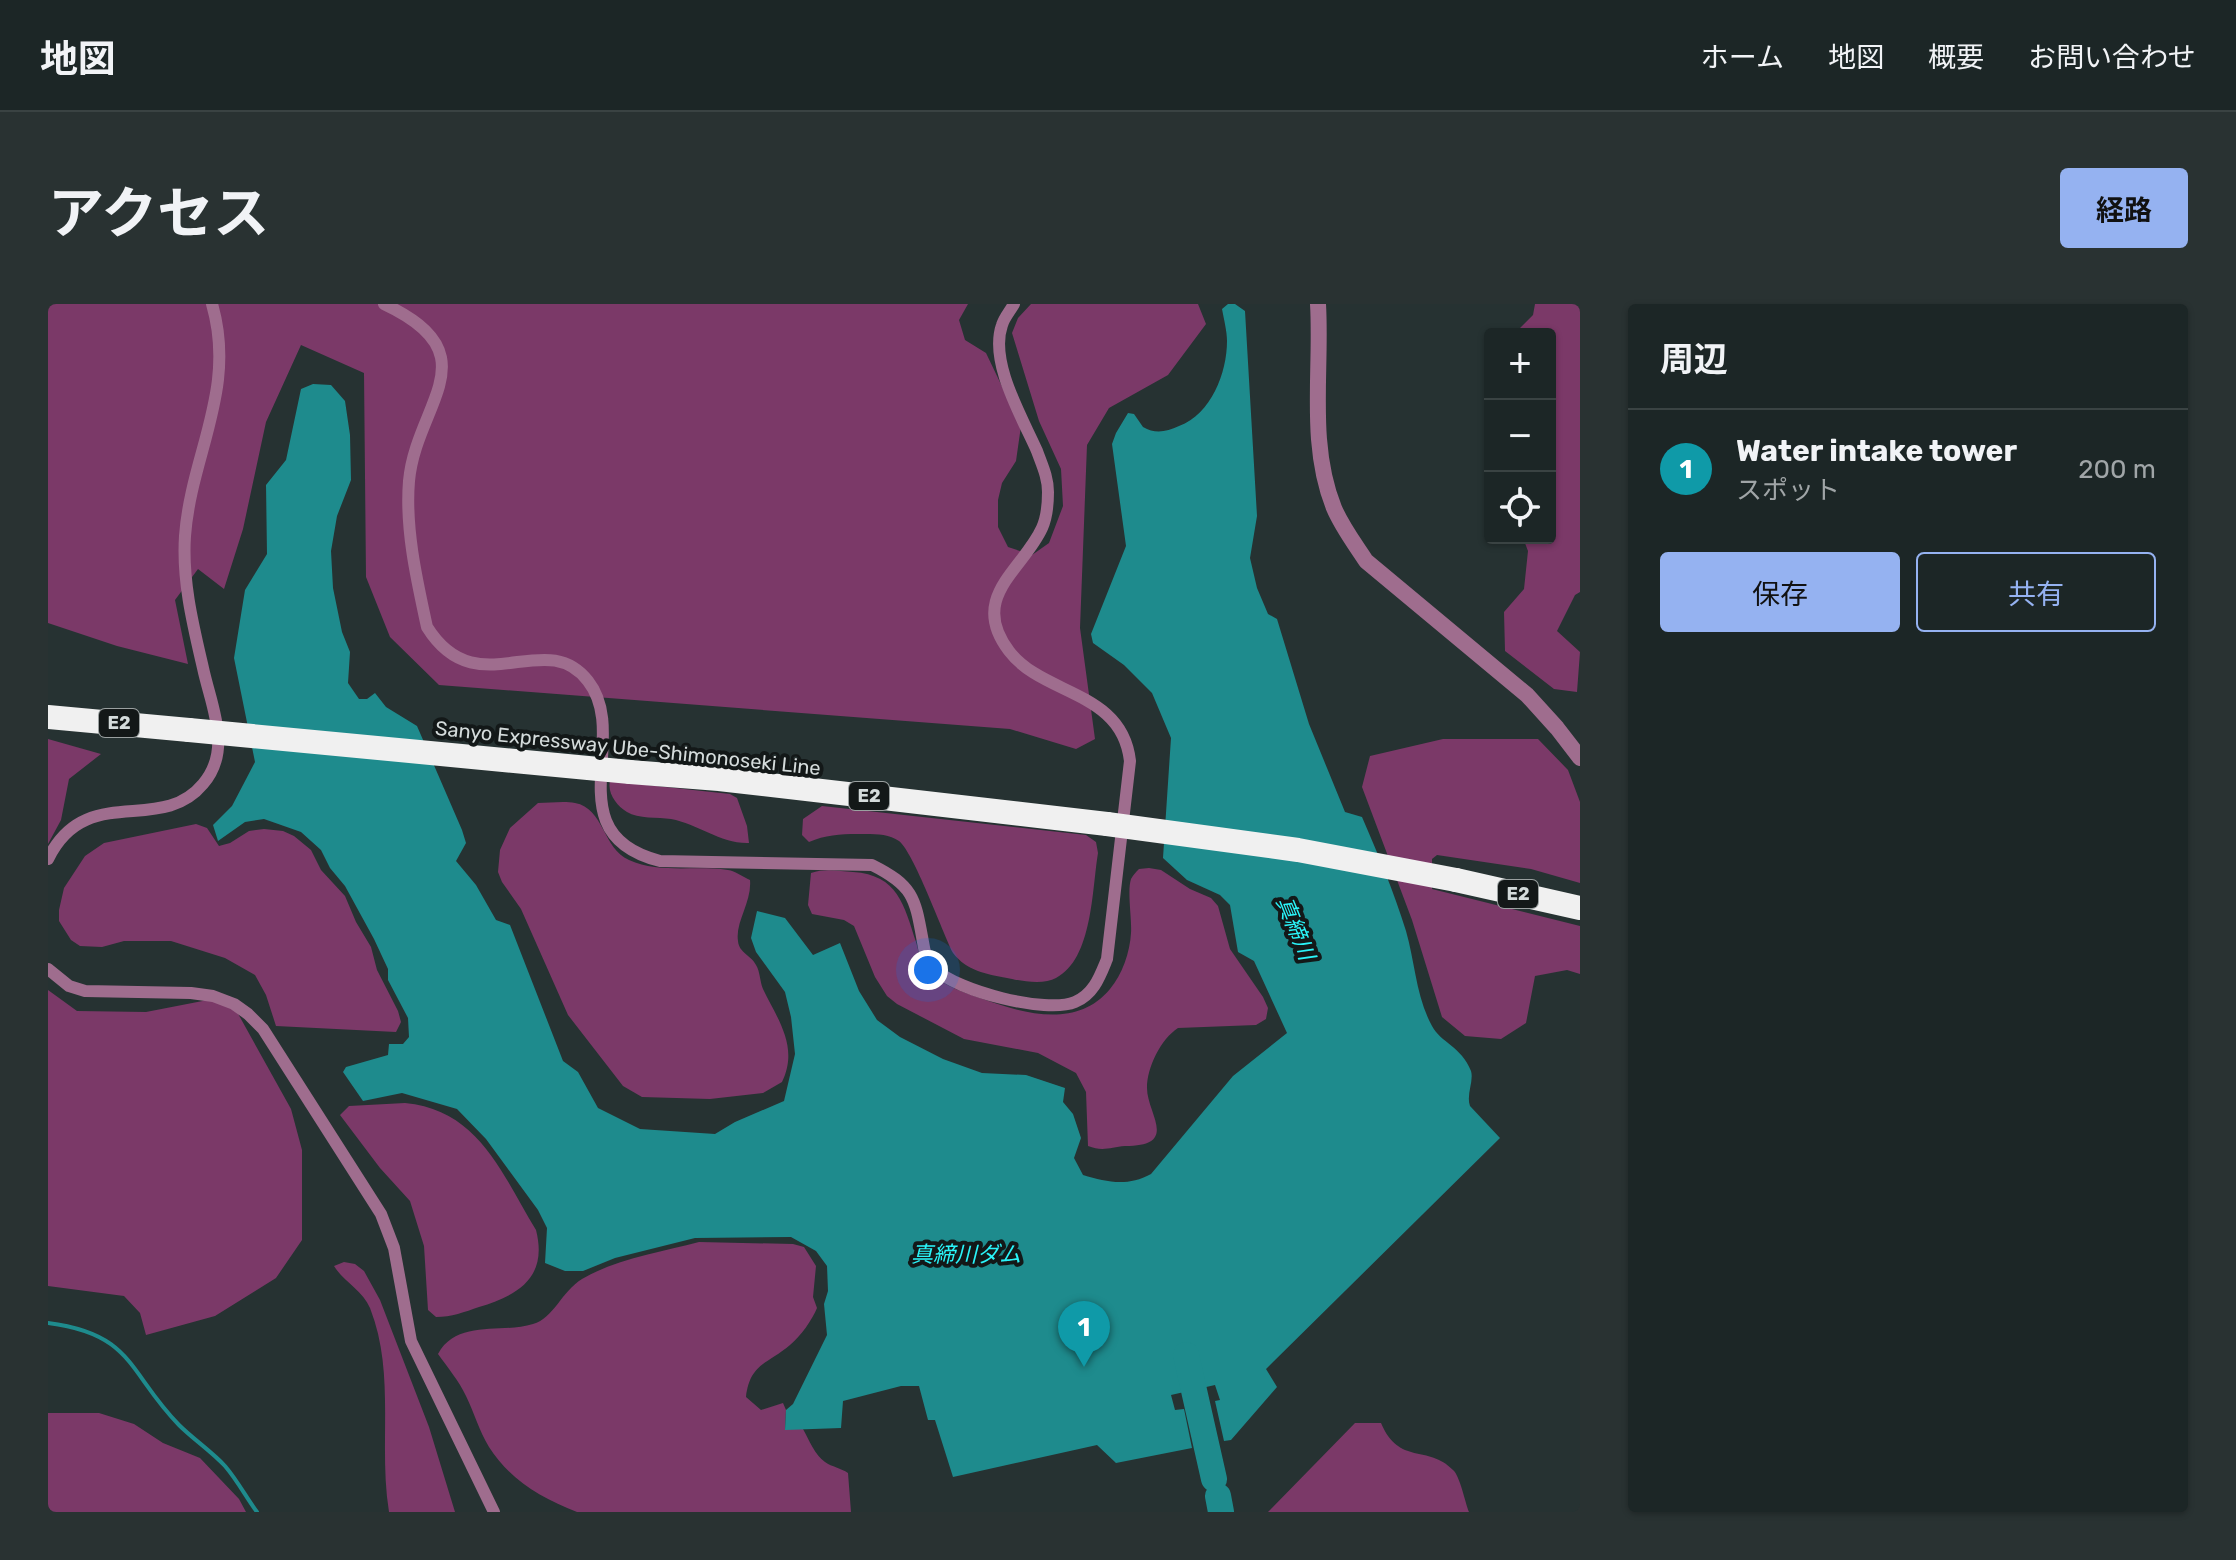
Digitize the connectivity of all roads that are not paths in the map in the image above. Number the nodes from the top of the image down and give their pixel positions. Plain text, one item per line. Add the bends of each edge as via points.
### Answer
1 (212, 304) edge
2 (384, 304) edge
3 (1014, 304) edge
4 (1318, 304) edge
5 (48, 717) edge
6 (1580, 758) edge
7 (48, 859) edge
8 (1580, 908) edge
9 (48, 969) edge
10 (494, 1512) edge

1 - 7 street via 220,380 189,510 185,564 187,596 218,725 216,757 205,783 191,797 175,805 80,822 65,833
2 - 3 street via 420,323 439,351 443,369 409,477 408,508 427,627 436,642 461,661 476,666 559,661 588,681 601,717 601,799 616,838 638,855 660,861 872,865 900,881 914,898 933,968 952,982 1048,1006 1076,1002 1097,984 1107,959 1130,761 1125,738 1106,713 1017,661 997,627 1000,589 1043,527 1048,495 1045,472 1000,359 1002,323
4 - 6 street via 1319,441 1326,484 1349,536 1366,561 1527,695
5 - 8 highway, Sanyo Expressway Ube-Shimonoseki Line / E2, bridge via 735,781 1107,824 1298,850
9 - 10 street via 85,991 213,996 234,1004 263,1029 381,1214 394,1248 411,1341

